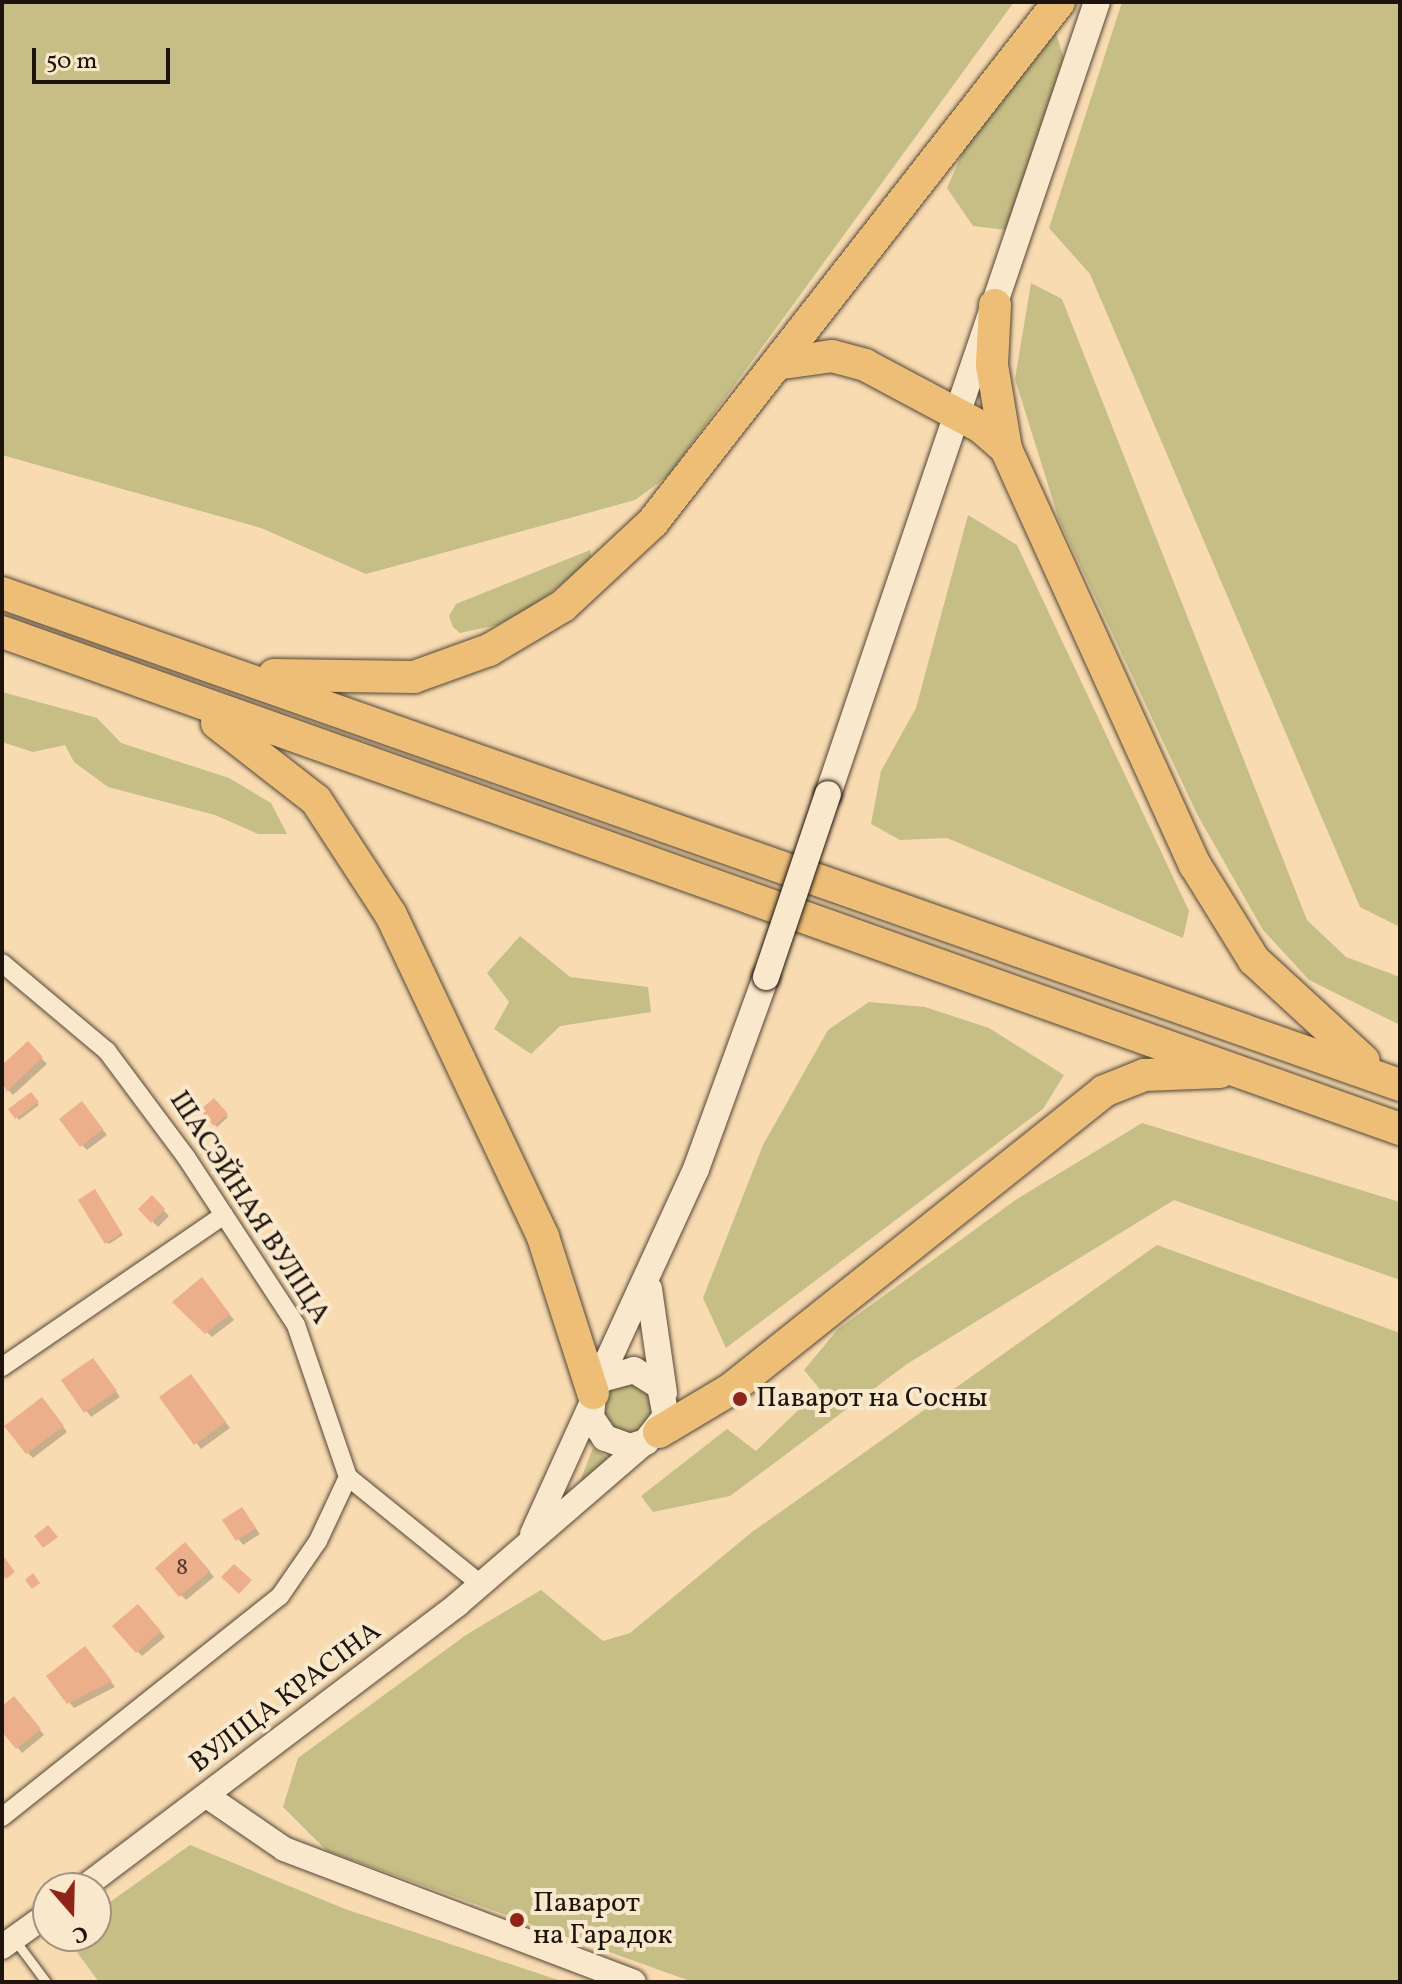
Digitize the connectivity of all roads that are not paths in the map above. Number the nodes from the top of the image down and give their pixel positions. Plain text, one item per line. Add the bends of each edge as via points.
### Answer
1 (1059, 2) edge
2 (1097, 2) edge
3 (995, 305) junction
4 (783, 363) junction
5 (954, 418) junction
6 (1006, 449) junction
7 (2, 593) edge
8 (2, 632) edge
9 (226, 670) junction
10 (163, 690) junction
11 (2, 963) edge
12 (1243, 1072) junction
13 (1398, 1084) edge
14 (1400, 1129) edge
15 (224, 1215) junction
16 (649, 1282) junction
17 (2, 1367) edge
18 (596, 1392) junction
19 (665, 1396) junction
20 (653, 1437) junction
21 (348, 1477) junction
22 (522, 1553) junction
23 (482, 1585) junction
24 (207, 1796) junction
25 (2, 1817) edge
26 (105, 1872) edge
27 (32, 1926) edge
28 (8, 1943) edge
29 (46, 1982) edge
30 (634, 1982) edge

1 - 4 highway
2 - 3 main road
3 - 5 main road
3 - 6 highway via 992,365
4 - 5 highway via 849,360 890,375
4 - 9 highway via 643,533 563,606 502,643 414,677 316,679
5 - 6 highway via 981,427
5 - 16 main road, bridge via 766,977
6 - 13 highway via 1222,913 1293,1003
7 - 9 highway
8 - 10 highway
9 - 13 highway
10 - 12 highway
10 - 18 highway via 261,751 340,829 422,976 543,1237
11 - 15 street, ШАСЭЙНАЯ ВУЛІЦА via 107,1051
12 - 14 highway
12 - 20 highway via 1144,1075 1104,1091 731,1389
15 - 17 street
15 - 21 street, ШАСЭЙНАЯ ВУЛІЦА via 296,1325
16 - 18 main road
16 - 19 main road
18 - 19 main road via 634,1370
18 - 20 main road via 605,1438 630,1447
18 - 22 street, ВУЛІЦА КРАСІНА
19 - 20 main road
20 - 22 street, ВУЛІЦА КРАСІНА
21 - 23 street
21 - 25 street via 318,1541 280,1596
22 - 23 street, ВУЛІЦА КРАСІНА
23 - 24 street, ВУЛІЦА КРАСІНА
24 - 26 street, ВУЛІЦА КРАСІНА
24 - 30 street via 284,1849
27 - 28 street
28 - 29 lane

